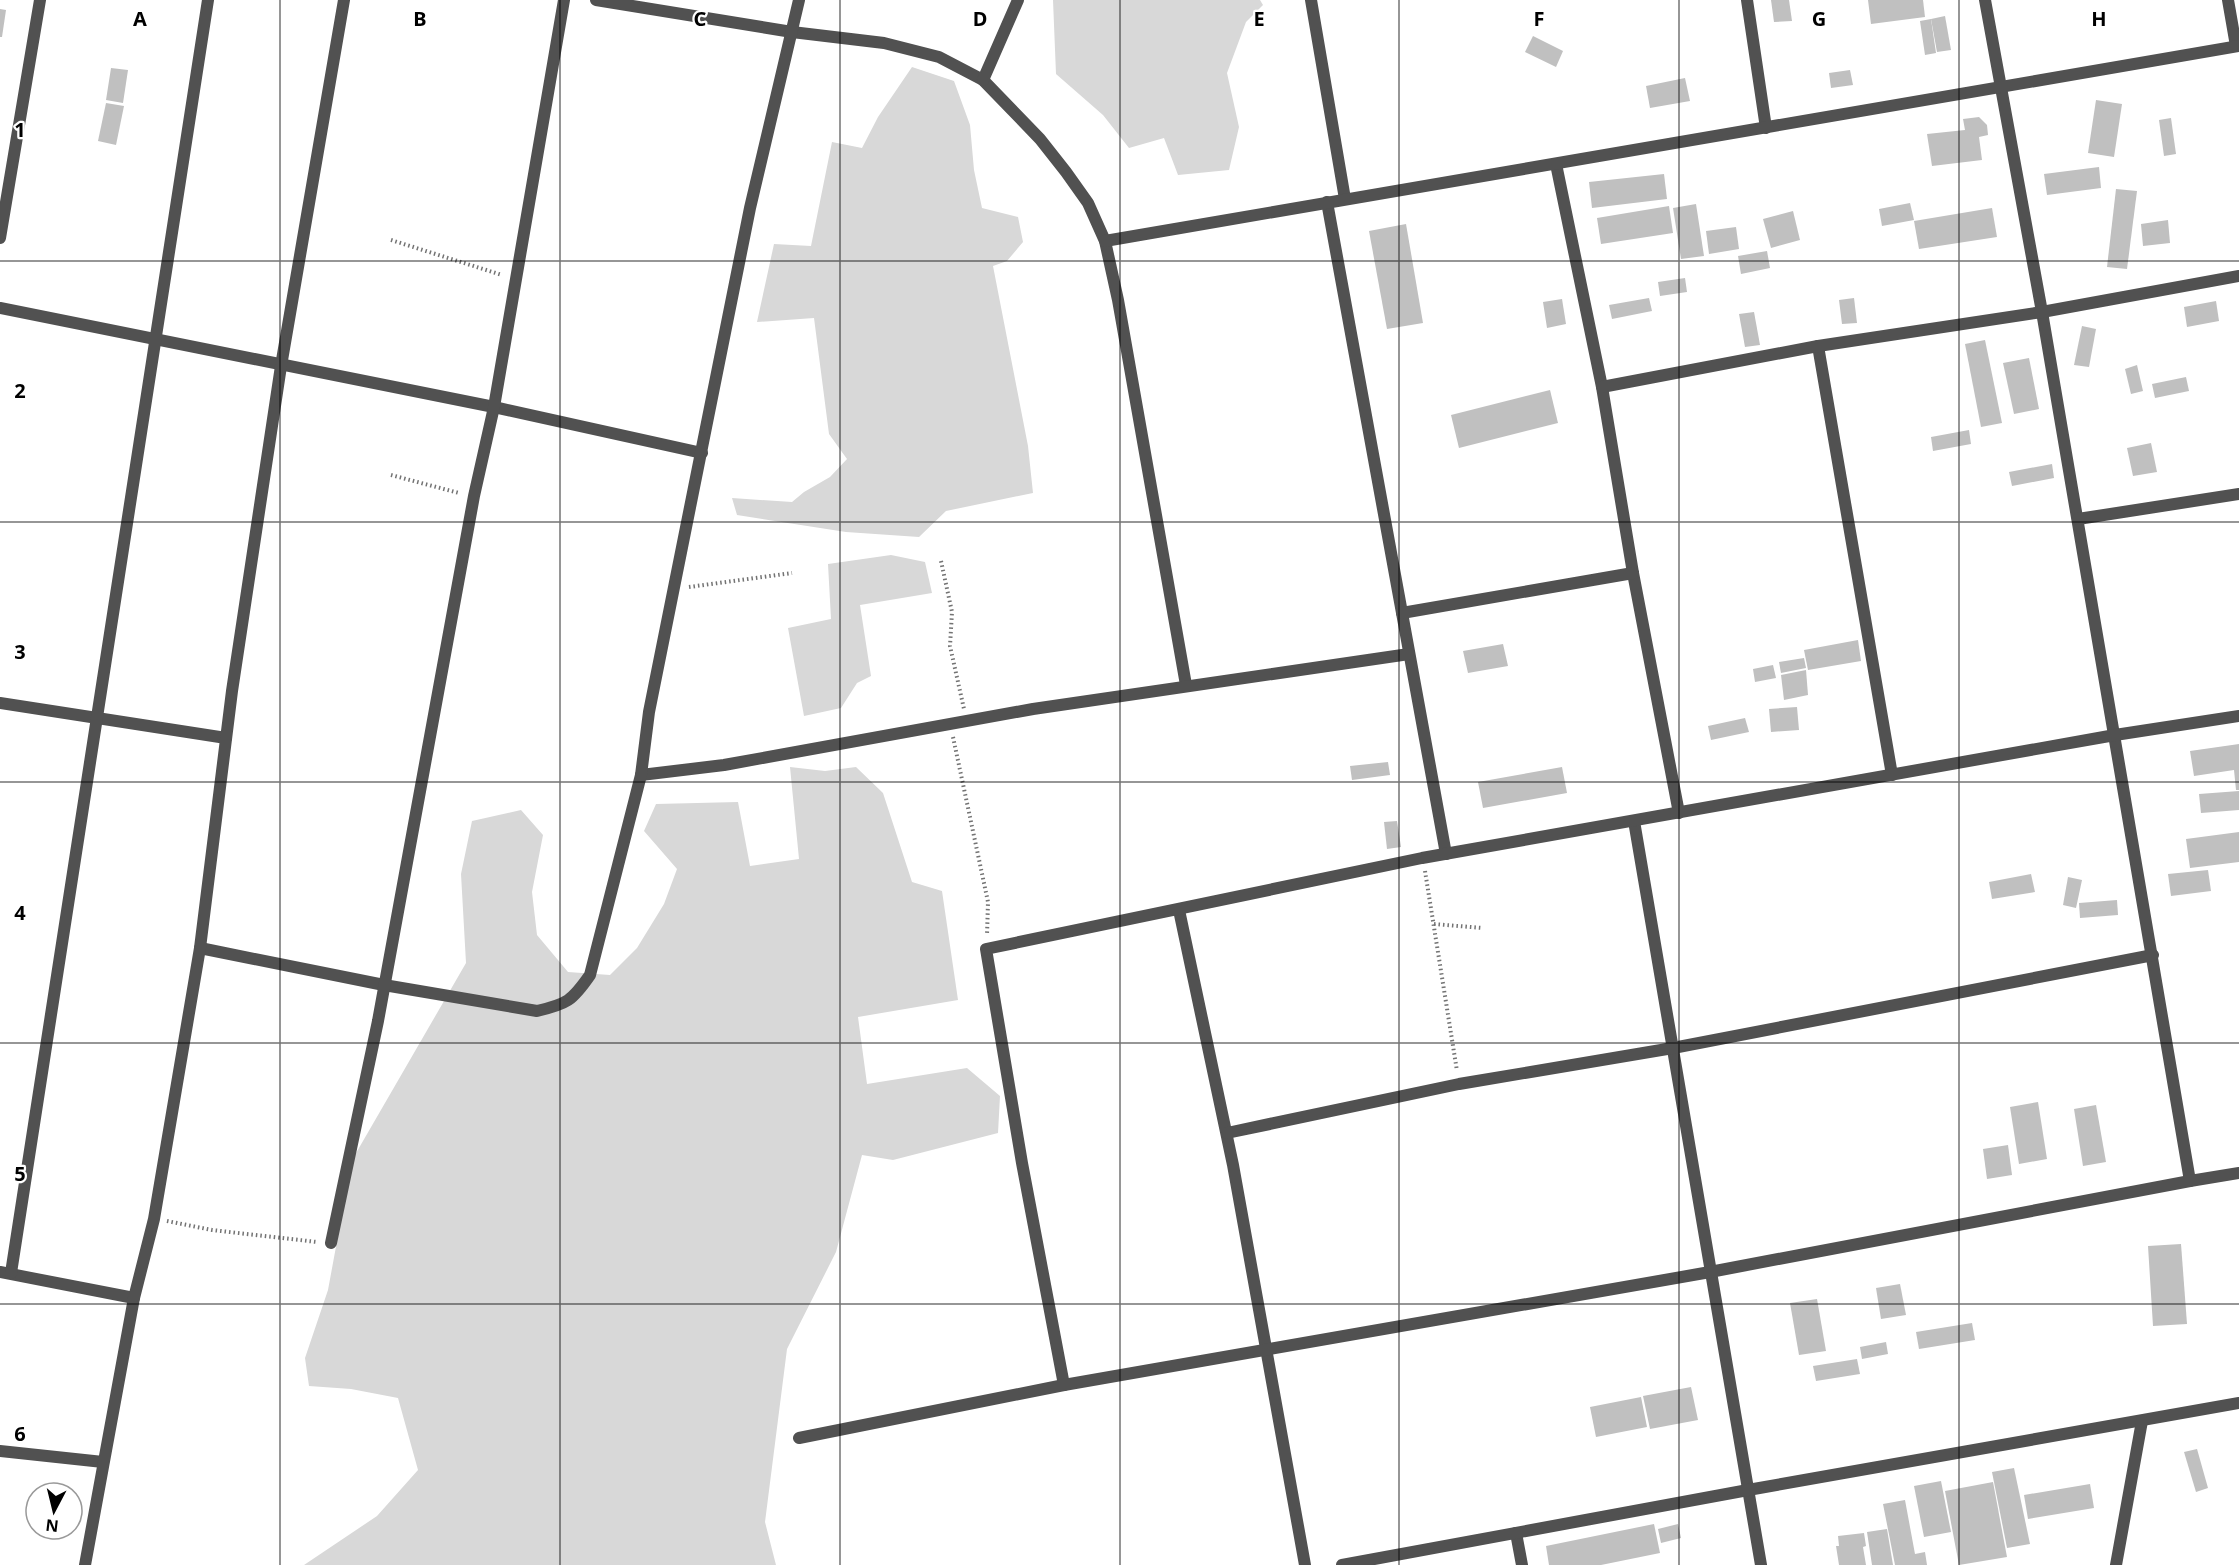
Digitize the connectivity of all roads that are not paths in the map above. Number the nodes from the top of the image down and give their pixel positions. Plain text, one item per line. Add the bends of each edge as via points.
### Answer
1 (40, 0) edge
2 (208, 0) edge
3 (344, 0) edge
4 (564, 0) edge
5 (596, 0) edge
6 (799, 0) edge
7 (1018, 0) edge
8 (1311, 0) edge
9 (1747, 0) edge
10 (1985, 0) edge
11 (2228, 0) edge
12 (792, 32) junction
13 (2237, 46) edge
14 (983, 80) junction
15 (2000, 87) junction
16 (1766, 128) junction
17 (1556, 164) junction
18 (1345, 199) junction
19 (1327, 202) junction
20 (0, 238) edge
21 (1105, 241) junction
22 (2239, 276) edge
23 (0, 309) edge
24 (2042, 312) junction
25 (156, 339) junction
26 (1818, 346) junction
27 (280, 366) junction
28 (1602, 387) junction
29 (494, 407) junction
30 (702, 453) junction
31 (2239, 494) edge
32 (2078, 519) junction
33 (1633, 573) junction
34 (1402, 613) junction
35 (1409, 654) junction
36 (1186, 686) junction
37 (0, 703) edge
38 (2239, 716) edge
39 (97, 717) junction
40 (2115, 735) junction
41 (226, 738) junction
42 (641, 775) junction
43 (1892, 775) junction
44 (1678, 813) junction
45 (1634, 821) junction
46 (1446, 854) junction
47 (1179, 910) junction
48 (200, 948) junction
49 (2153, 955) junction
50 (384, 985) junction
51 (1673, 1048) junction
52 (1227, 1134) junction
53 (2239, 1173) edge
54 (2190, 1181) junction
55 (331, 1244) road end
56 (1710, 1272) junction
57 (6, 1273) edge
58 (134, 1298) junction
59 (1266, 1351) junction
60 (1064, 1385) junction
61 (2239, 1403) edge
62 (2142, 1421) junction
63 (799, 1438) dead end
64 (0, 1451) edge
65 (103, 1462) junction
66 (1748, 1490) junction
67 (1516, 1533) junction
68 (84, 1565) edge
69 (1305, 1565) edge
70 (1342, 1565) edge
71 (1522, 1565) edge
72 (1761, 1565) edge
73 (2116, 1565) edge

1 - 20 street
2 - 25 street
3 - 27 street
4 - 29 street
5 - 12 street
6 - 12 street
7 - 14 street
8 - 18 street
9 - 16 street
10 - 15 street
11 - 13 street
12 - 14 street via 857,38 913,49 939,57
12 - 30 street via 750,208
13 - 15 street
14 - 21 street via 1066,172 1088,203
15 - 16 street
15 - 24 street
16 - 17 street
17 - 18 street
17 - 28 street
18 - 19 street
19 - 21 street
19 - 34 street
21 - 36 street
22 - 24 street
23 - 25 street
24 - 26 street
24 - 32 street
25 - 27 street
25 - 39 street
26 - 28 street
26 - 43 street
27 - 29 street
27 - 41 street
28 - 33 street
29 - 30 street
29 - 50 street via 474,496
30 - 42 street via 649,712
31 - 32 street
32 - 40 street
33 - 34 street
33 - 44 street
34 - 35 street
35 - 36 street
35 - 46 street
36 - 42 street via 724,765
37 - 39 street
38 - 40 street
39 - 41 street
39 - 57 street
40 - 43 street
40 - 49 street
41 - 48 street
42 - 50 street via 590,975 576,996 560,1006 537,1011
43 - 44 street
44 - 45 street
45 - 46 street
45 - 51 street
46 - 47 street
47 - 52 street
47 - 60 street via 986,949
48 - 50 street
48 - 58 street via 154,1219
49 - 51 street
49 - 54 street
50 - 55 street
51 - 52 street via 1459,1084
51 - 56 street
52 - 59 street
53 - 54 street
54 - 56 street
56 - 59 street
56 - 66 street
57 - 58 street
58 - 65 street
59 - 60 street
59 - 69 street
60 - 63 street
61 - 62 street
62 - 66 street
62 - 73 street
64 - 65 street
65 - 68 street
66 - 67 street
66 - 72 street
67 - 70 street
67 - 71 street

